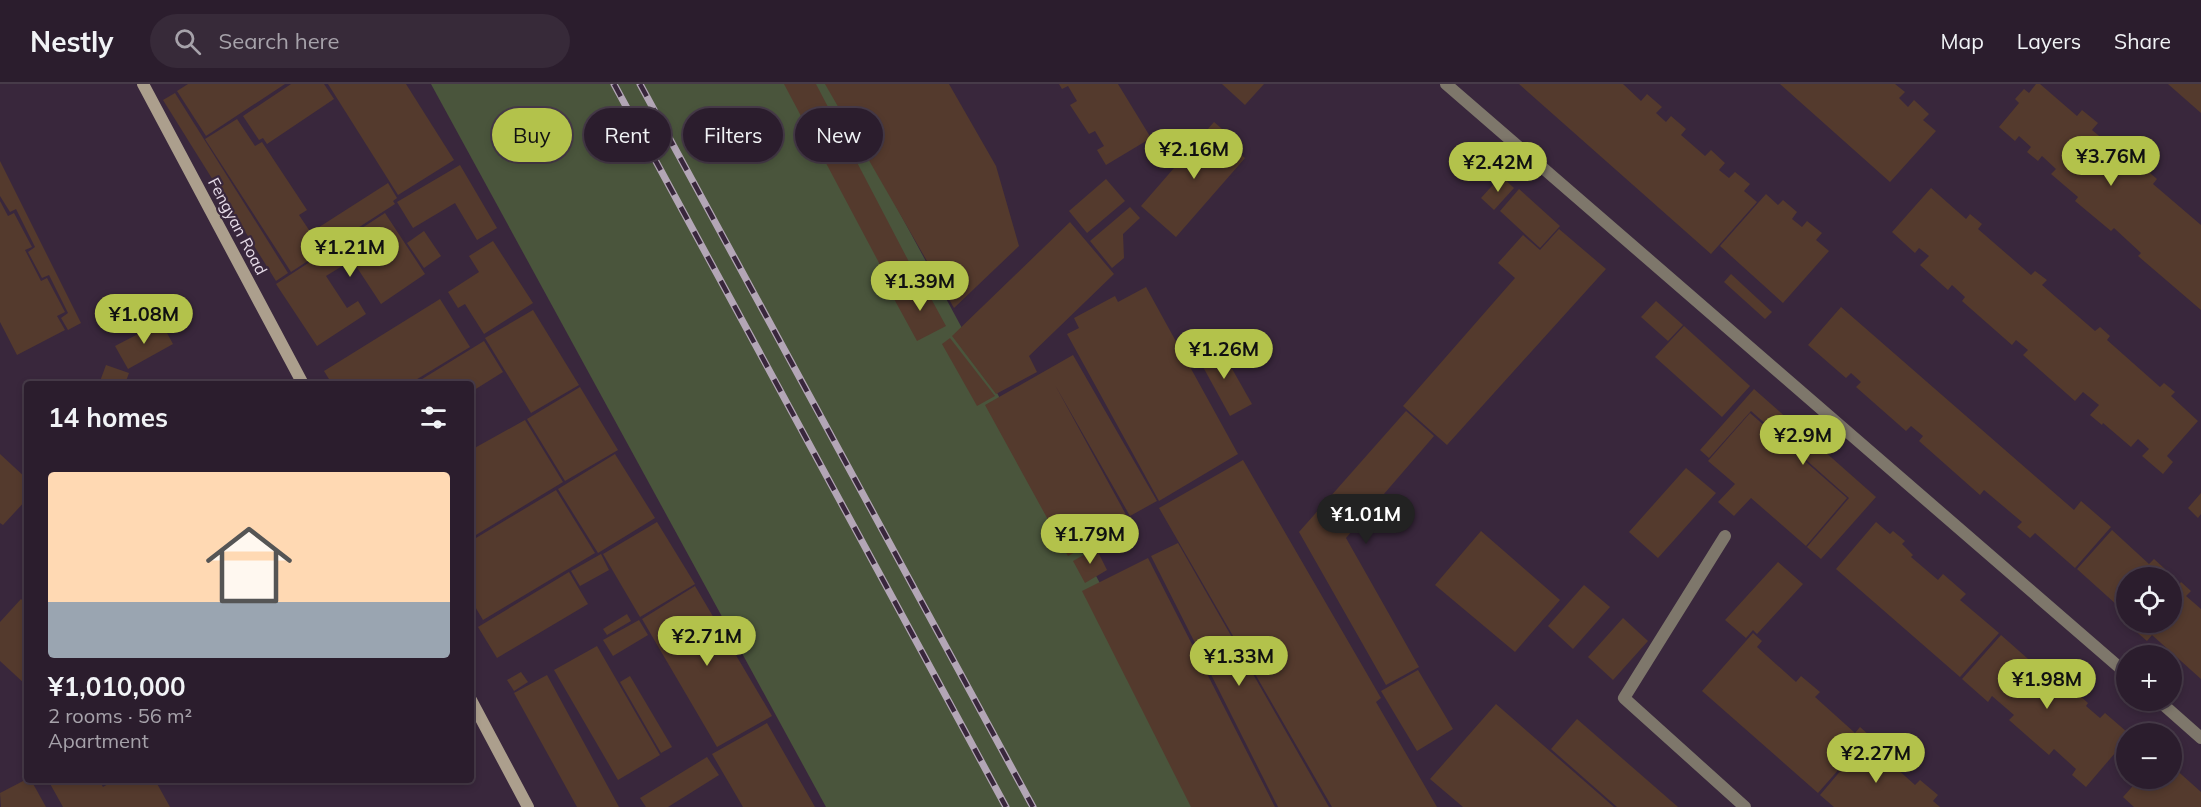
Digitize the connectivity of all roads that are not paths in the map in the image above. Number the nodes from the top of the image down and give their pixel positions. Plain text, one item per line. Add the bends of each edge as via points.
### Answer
1 (143, 84) edge
2 (1446, 84) edge
3 (301, 381) edge
4 (1725, 536) dead end
5 (2116, 664) edge
6 (474, 706) edge
7 (2170, 711) edge
8 (2201, 738) edge
9 (528, 807) edge
10 (1745, 807) edge

1 - 3 street, Fengyan Road
2 - 5 street
4 - 10 street via 1624,698
6 - 9 street
7 - 8 street

